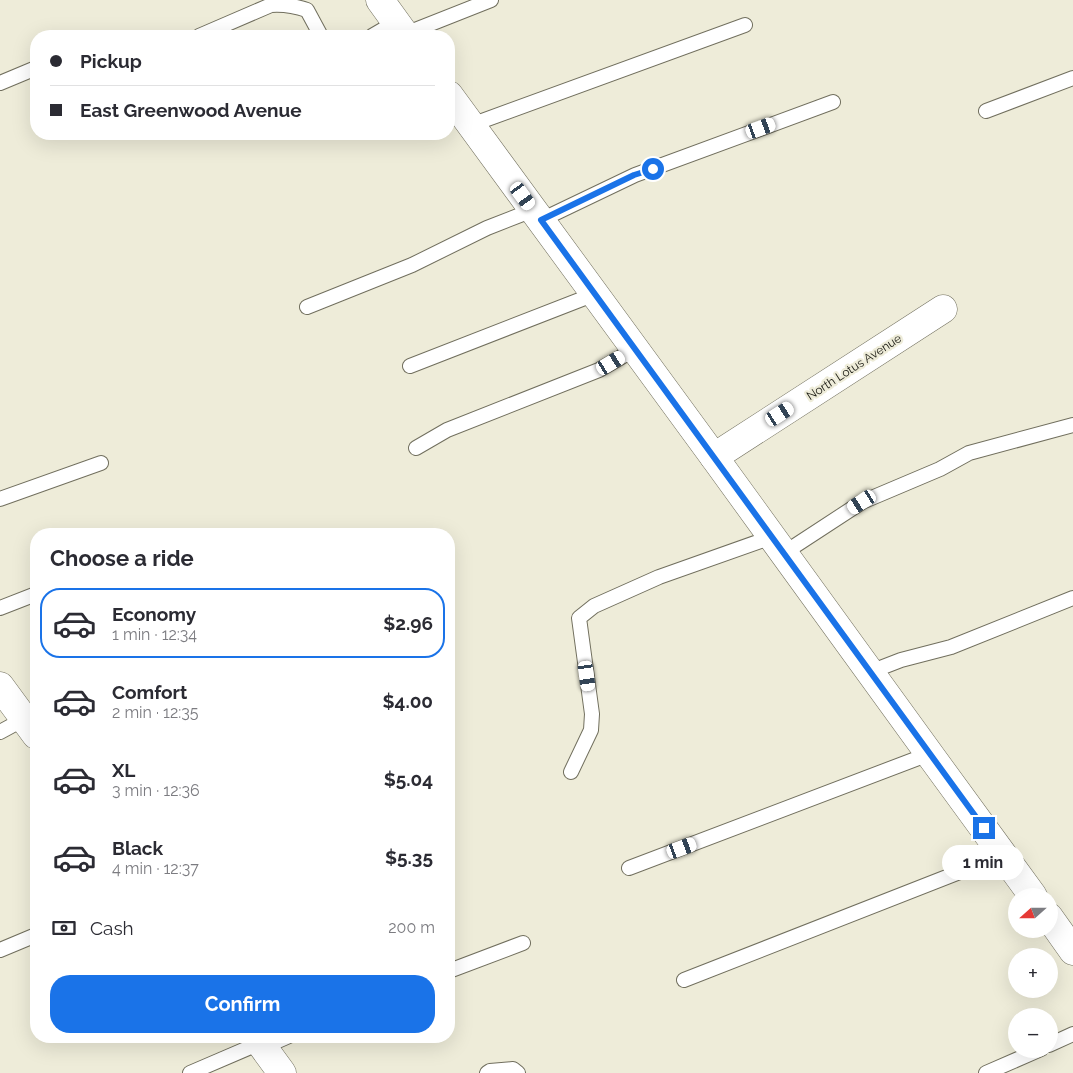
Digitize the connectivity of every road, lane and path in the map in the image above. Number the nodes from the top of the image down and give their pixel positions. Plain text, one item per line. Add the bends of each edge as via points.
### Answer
1 (380, 0) edge
2 (491, 0) edge
3 (310, 5) edge
4 (745, 24) dead end
5 (213, 30) edge
6 (319, 30) edge
7 (401, 30) edge
8 (405, 30) edge
9 (30, 70) edge
10 (1073, 78) edge
11 (0, 83) edge
12 (455, 102) edge
13 (833, 102) dead end
14 (986, 111) dead end
15 (471, 125) junction
16 (537, 215) junction
17 (595, 294) junction
18 (307, 307) dead end
19 (943, 309) dead end
20 (635, 349) junction
21 (410, 366) dead end
22 (1073, 425) edge
23 (416, 448) dead end
24 (714, 457) junction
25 (101, 463) dead end
26 (0, 499) edge
27 (778, 545) junction
28 (30, 596) edge
29 (1073, 598) edge
30 (0, 608) edge
31 (870, 672) junction
32 (0, 686) edge
33 (30, 727) edge
34 (0, 732) edge
35 (929, 754) junction
36 (571, 772) dead end
37 (1003, 855) junction
38 (629, 868) dead end
39 (1027, 888) edge
40 (30, 938) edge
41 (523, 943) dead end
42 (0, 950) edge
43 (455, 969) edge
44 (684, 980) dead end
45 (1073, 1034) edge
46 (1058, 1041) edge
47 (257, 1043) edge
48 (260, 1043) edge
49 (1020, 1058) edge
50 (190, 1073) edge
51 (282, 1073) edge
52 (487, 1073) edge
53 (518, 1073) edge
54 (986, 1073) edge

1 - 7 street
2 - 8 lane
3 - 5 lane via 271,5
3 - 6 lane
4 - 15 lane
9 - 11 lane
10 - 14 lane
12 - 15 street
13 - 16 lane via 634,175
15 - 16 street
16 - 17 street
16 - 18 lane via 486,228 412,265
17 - 20 street
17 - 21 lane
19 - 24 street, North Lotus Avenue
20 - 23 lane via 599,370 447,430
20 - 24 street
22 - 27 lane via 969,453
24 - 27 street
25 - 26 lane
27 - 31 street
27 - 36 lane via 659,577 594,606 579,618 592,714 591,730
28 - 30 lane
29 - 31 lane via 951,647
31 - 35 street
32 - 33 street
33 - 34 lane
35 - 37 street
35 - 38 lane
37 - 39 street
37 - 44 lane
40 - 42 lane
41 - 43 lane
45 - 46 lane
47 - 50 lane
48 - 51 street
49 - 54 lane
52 - 53 lane via 513,1069

